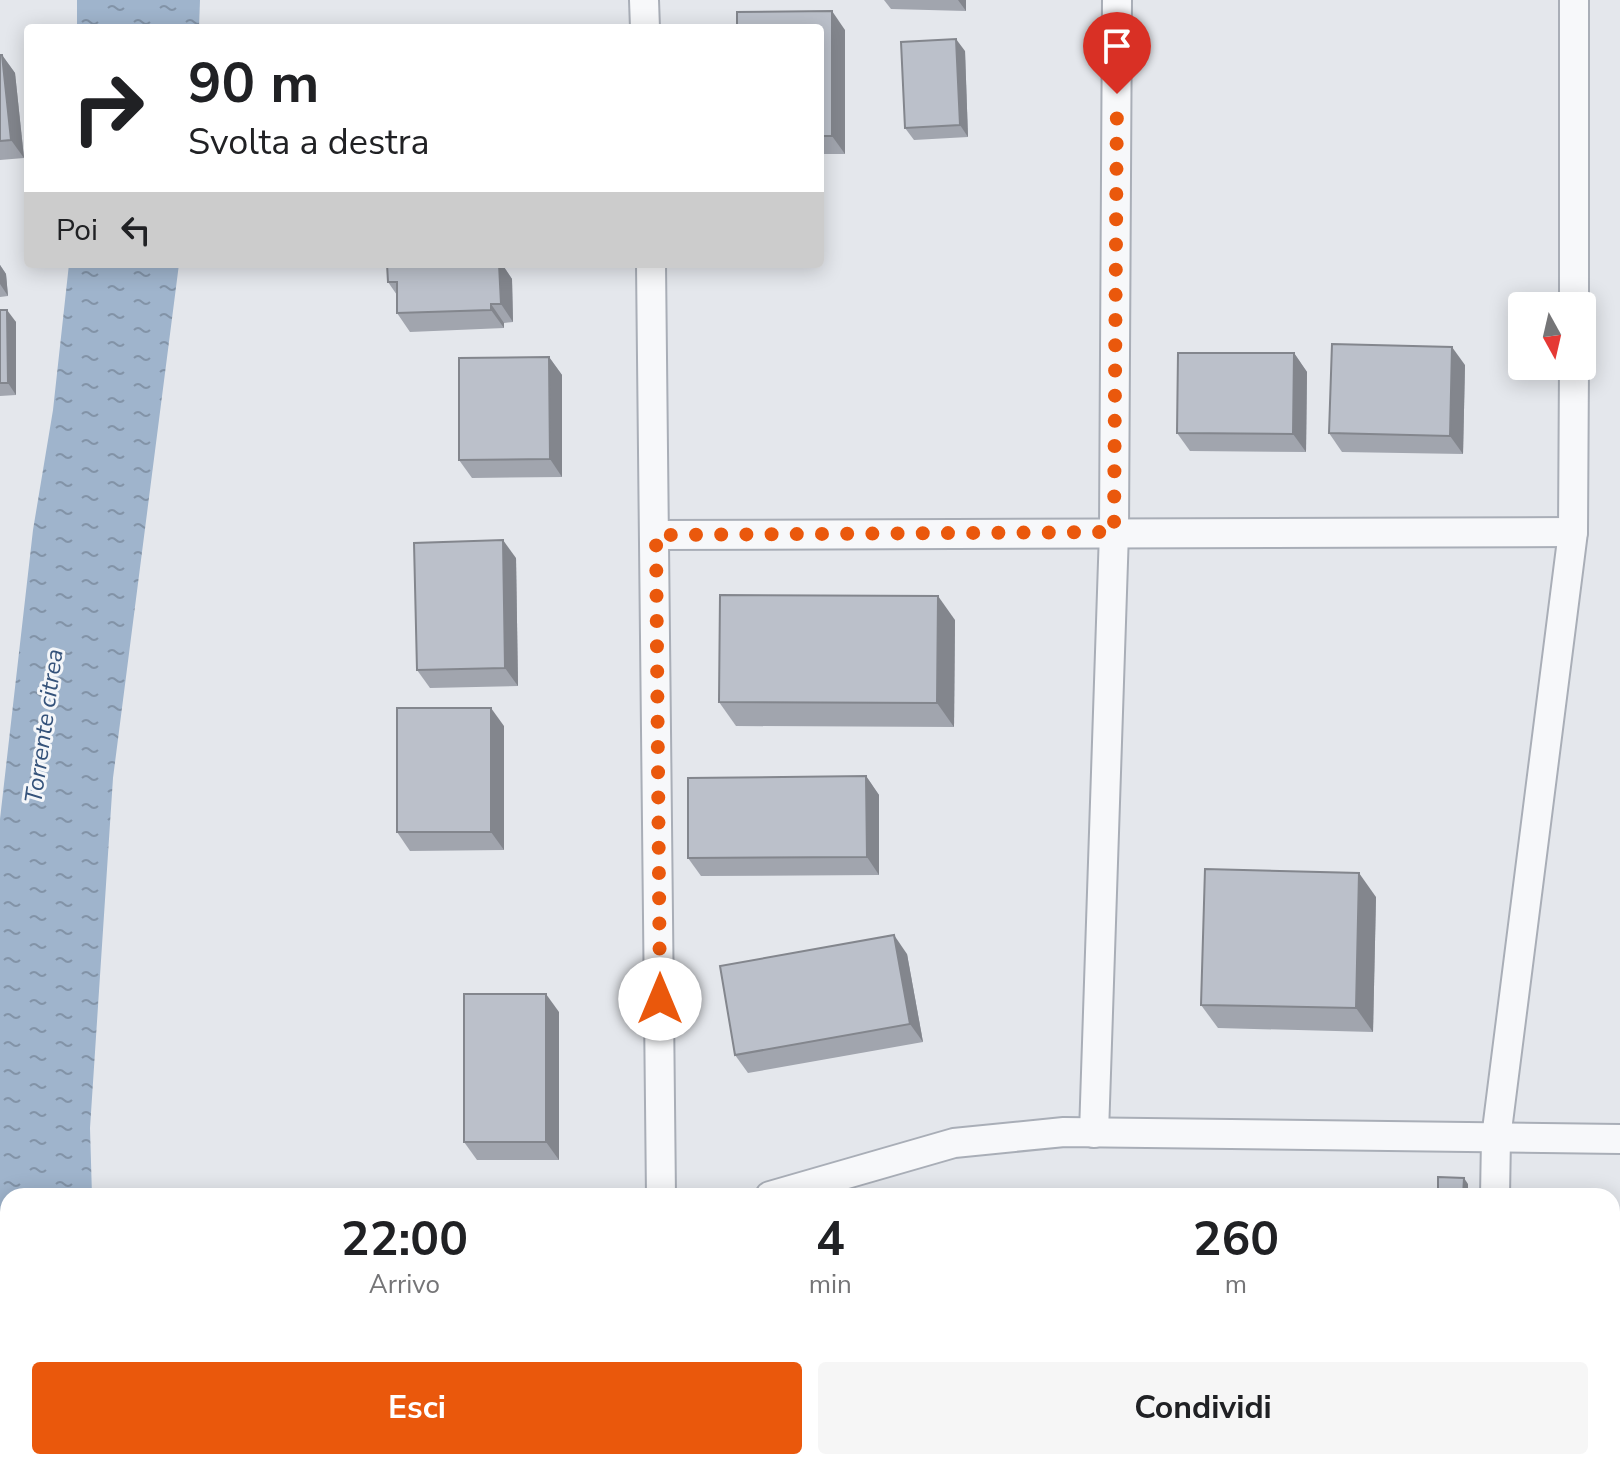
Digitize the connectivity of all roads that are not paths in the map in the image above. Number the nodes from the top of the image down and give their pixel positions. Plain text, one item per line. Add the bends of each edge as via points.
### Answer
1 (644, 0) edge
2 (1117, 0) edge
3 (1574, 0) edge
4 (645, 24) edge
5 (651, 268) edge
6 (1574, 292) edge
7 (1574, 380) edge
8 (1114, 532) junction
9 (1573, 532) junction
10 (656, 535) junction
11 (1094, 1133) junction
12 (1496, 1138) junction
13 (1620, 1139) edge
14 (661, 1188) edge
15 (798, 1188) edge
16 (1495, 1188) edge

1 - 4 street
2 - 8 street
3 - 6 street
5 - 10 street
7 - 9 street
8 - 9 street
8 - 10 street
8 - 11 street
9 - 12 street
10 - 14 street
11 - 12 street
11 - 15 street via 1023,1134 954,1143
12 - 13 street
12 - 16 street

